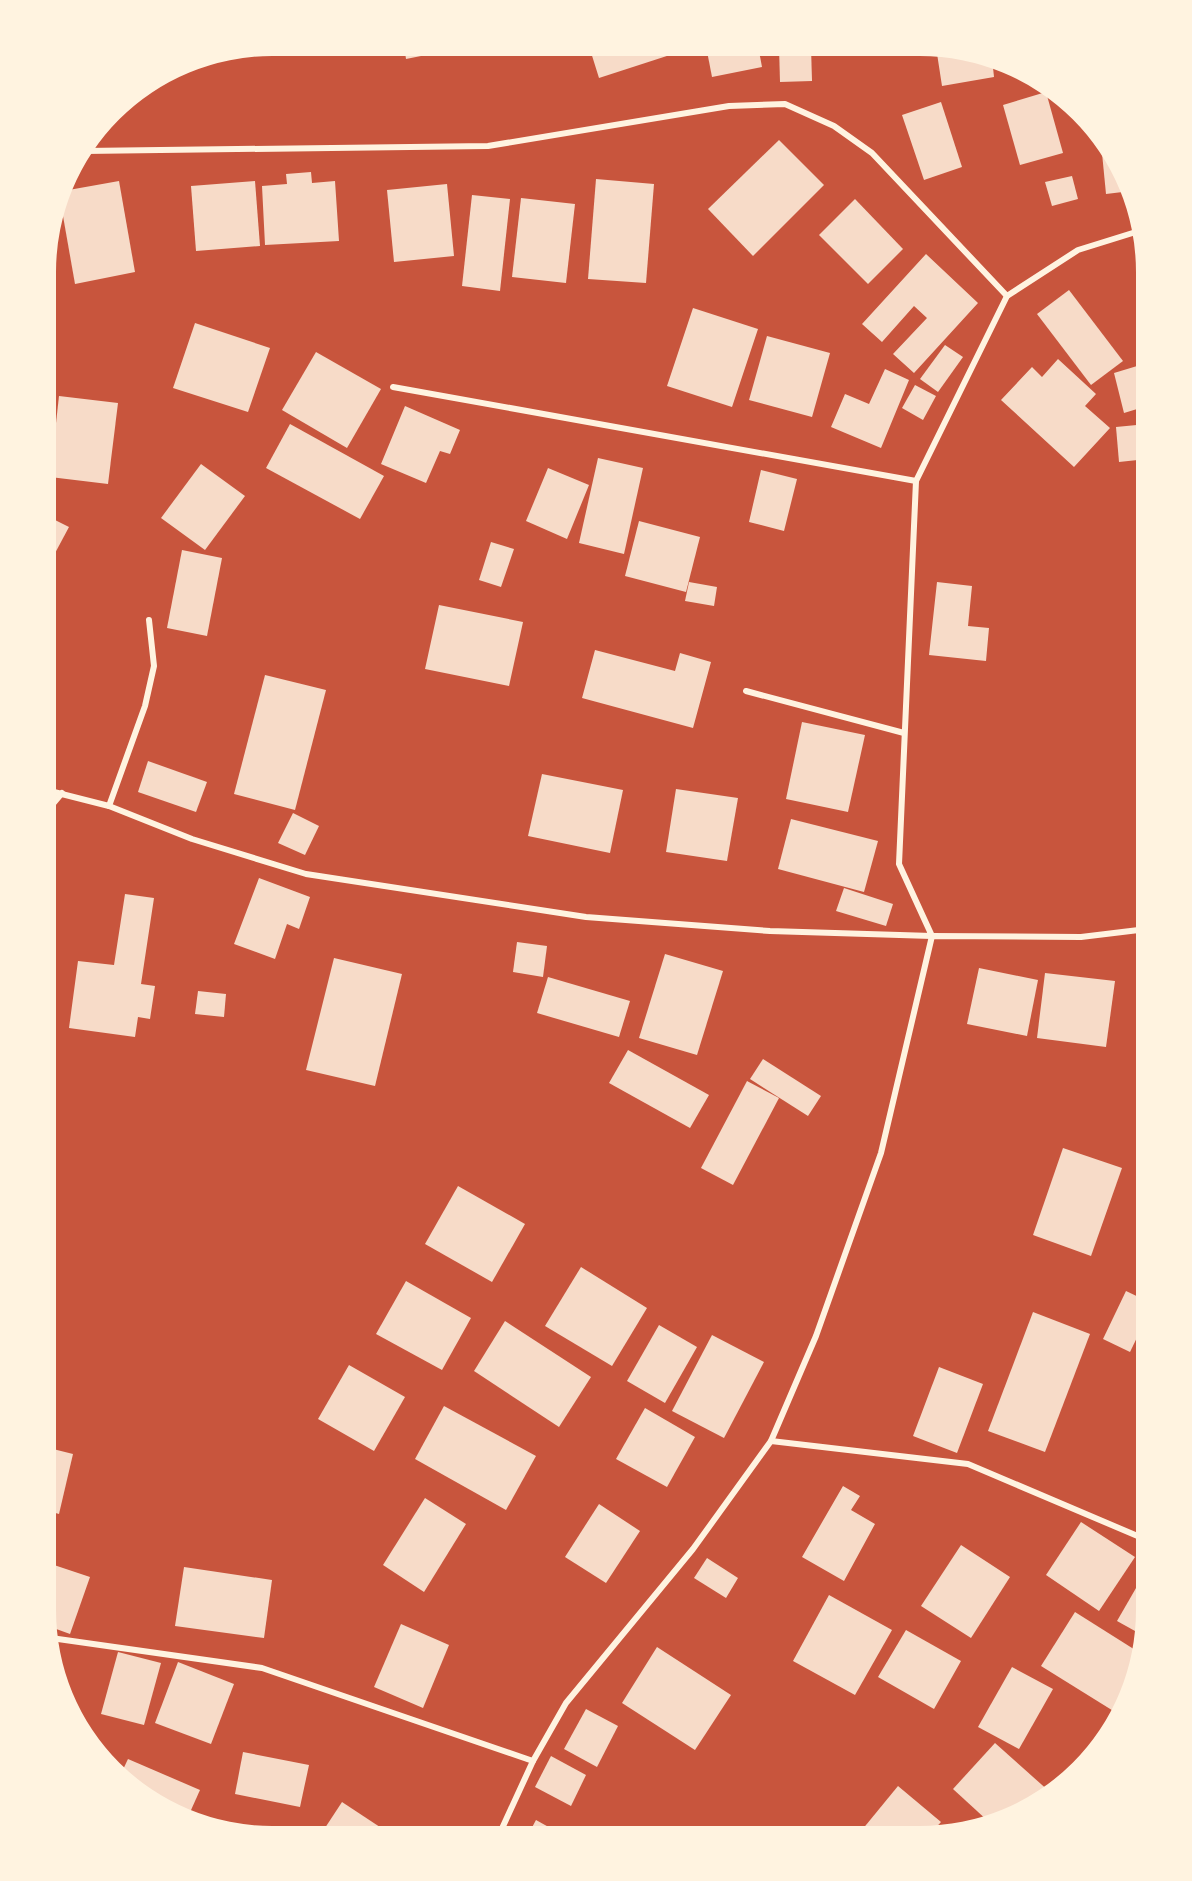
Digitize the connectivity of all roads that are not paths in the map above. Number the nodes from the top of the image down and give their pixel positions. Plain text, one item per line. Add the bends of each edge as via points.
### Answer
1 (93, 151) edge
2 (1133, 233) edge
3 (1007, 296) junction
4 (393, 387) dead end
5 (916, 481) junction
6 (149, 620) dead end
7 (746, 691) dead end
8 (904, 732) junction
9 (56, 792) edge
10 (62, 793) junction
11 (56, 800) edge
12 (109, 806) junction
13 (1136, 930) edge
14 (933, 936) junction
15 (771, 1441) junction
16 (1136, 1536) edge
17 (57, 1639) edge
18 (533, 1761) junction
19 (502, 1826) edge

1 - 3 street via 488,146 729,106 785,104 834,126 872,153
2 - 3 street via 1078,250
3 - 5 street
4 - 5 street
5 - 8 street
6 - 12 street via 154,666 145,706
7 - 8 street
8 - 14 street via 899,864
9 - 10 street
10 - 11 street
10 - 12 street
12 - 14 street via 192,839 306,874 586,917 770,931
13 - 14 street via 1081,937
14 - 15 street via 881,1153 816,1336
15 - 16 street via 968,1464
15 - 18 street via 693,1549 566,1703
17 - 18 street via 262,1668
18 - 19 street

